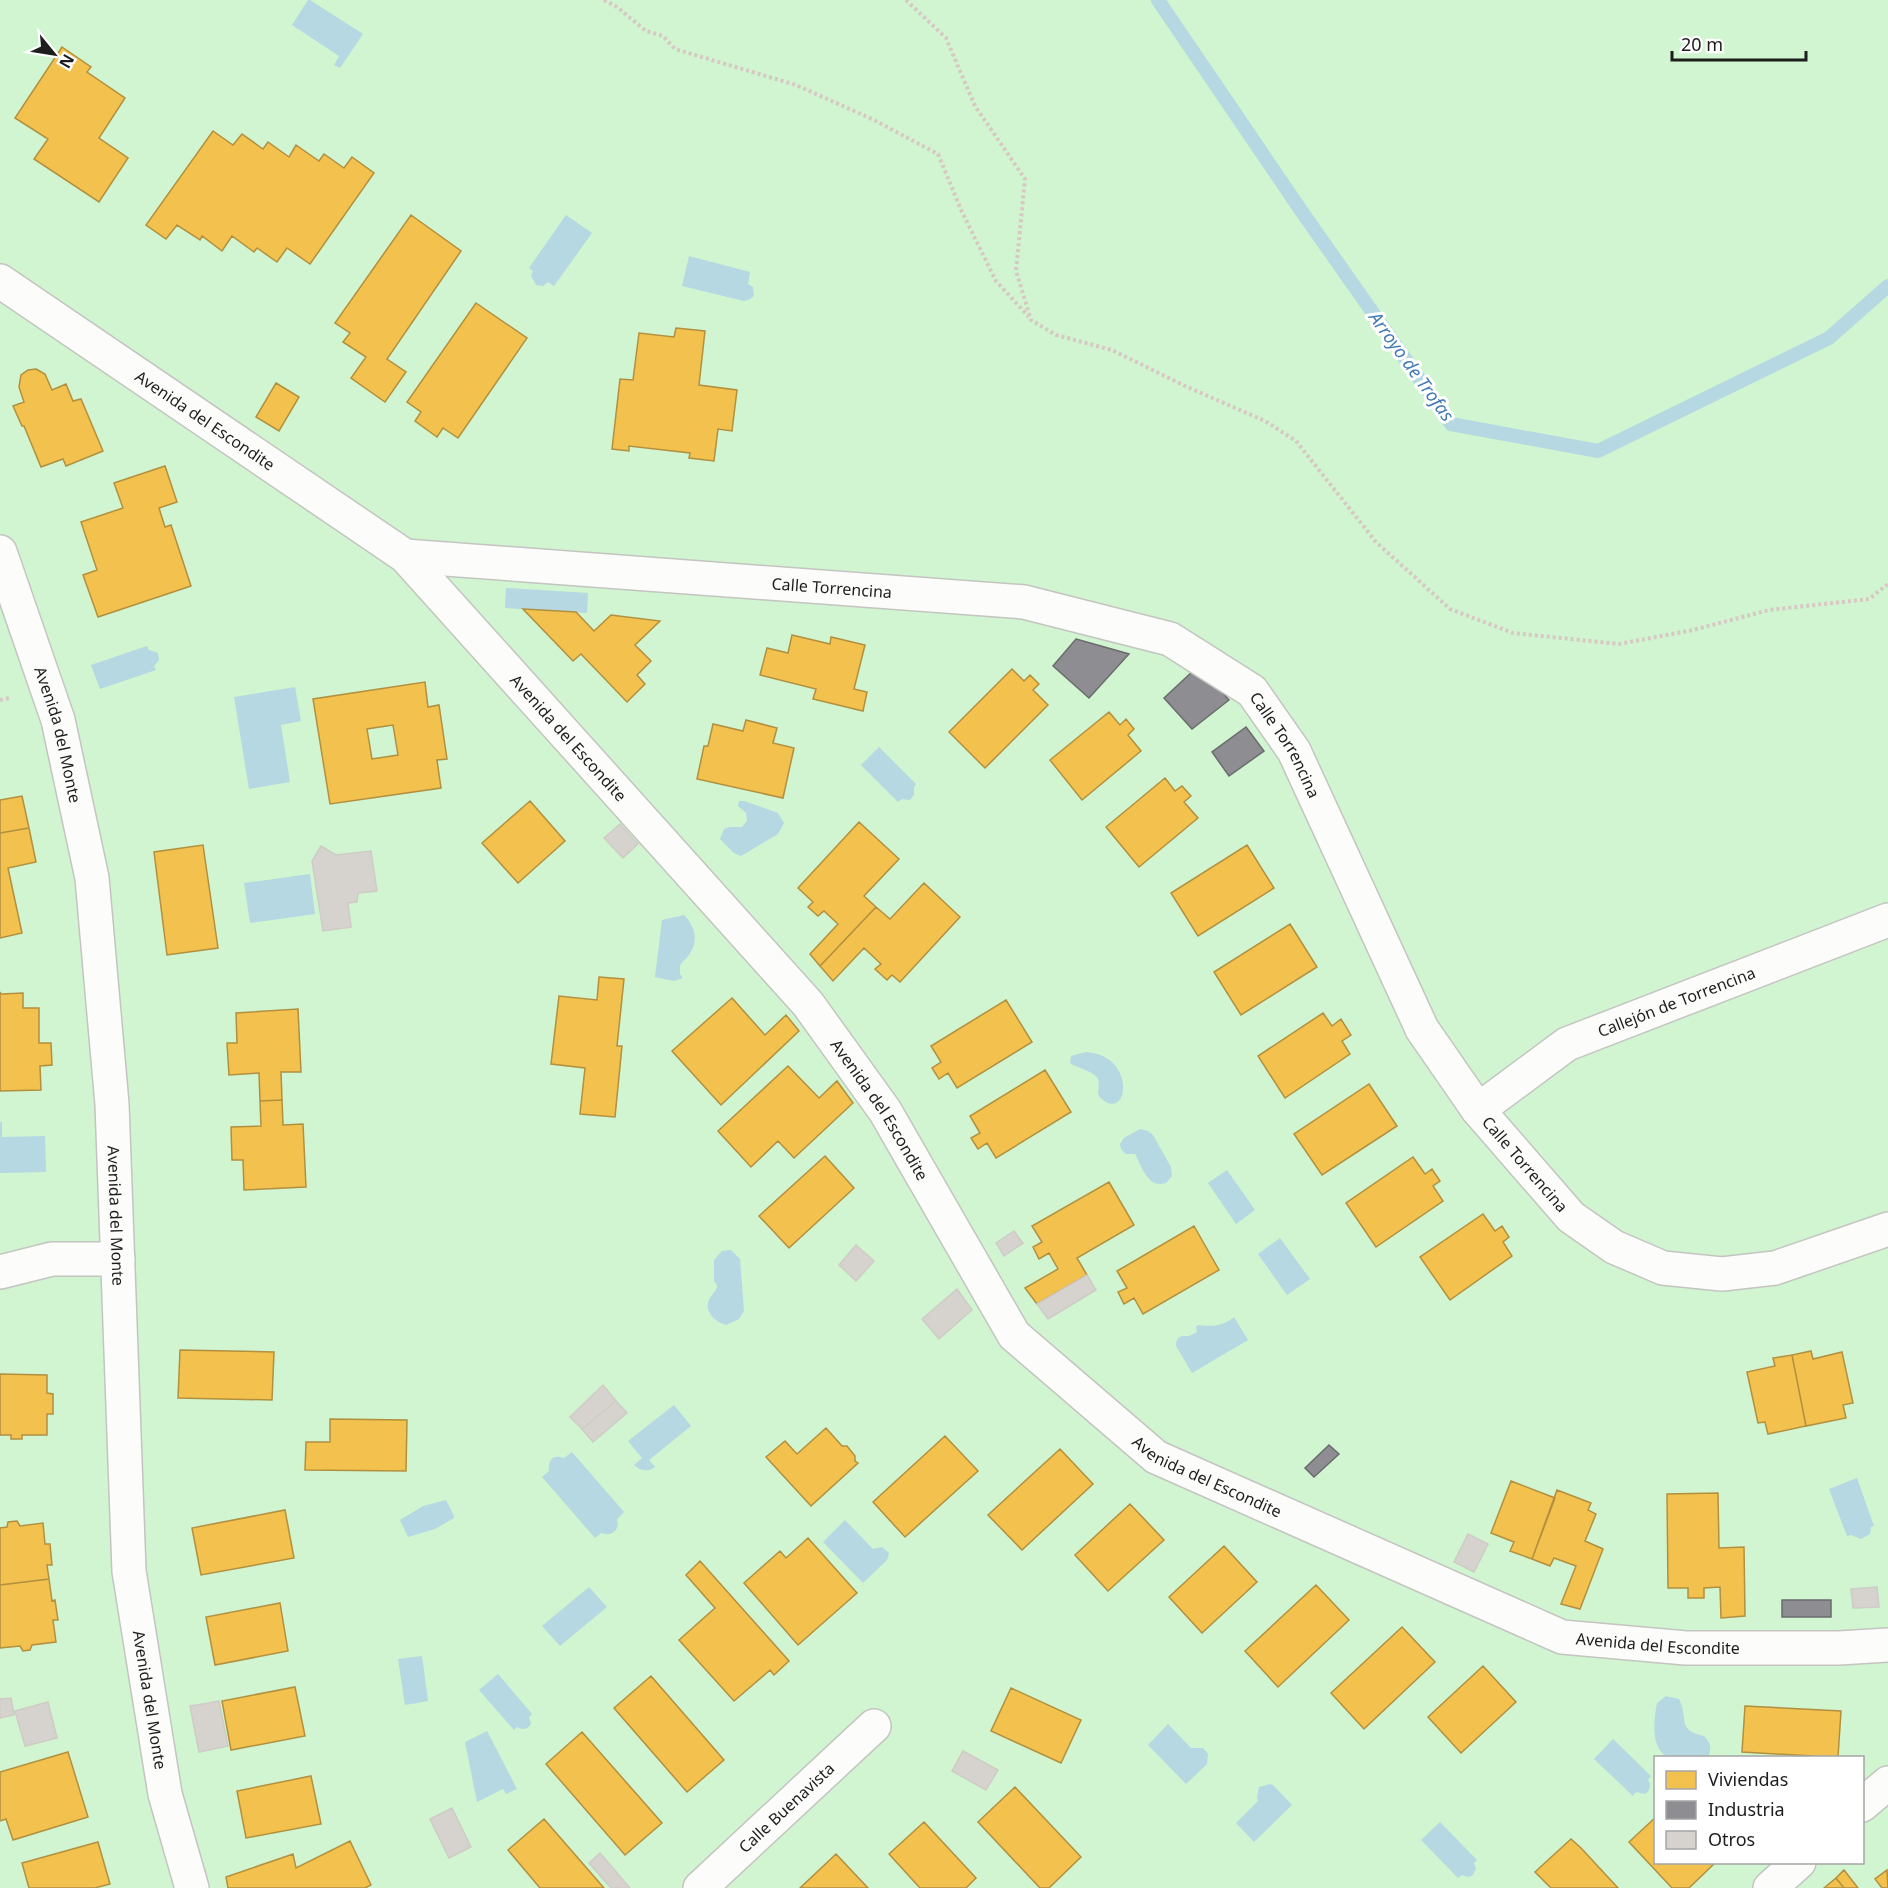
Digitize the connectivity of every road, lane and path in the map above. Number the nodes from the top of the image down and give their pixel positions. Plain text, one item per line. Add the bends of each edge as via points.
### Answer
1 (604, 0) edge
2 (906, 0) edge
3 (0, 281) edge
4 (1031, 320) junction
5 (0, 552) edge
6 (405, 556) junction
7 (1888, 584) edge
8 (1888, 920) edge
9 (1478, 1110) junction
10 (1888, 1229) edge
11 (118, 1259) junction
12 (0, 1272) edge
13 (1888, 1645) edge
14 (874, 1726) dead end
15 (1888, 1783) edge
16 (1864, 1804) edge
17 (1797, 1864) edge
18 (192, 1888) edge
19 (700, 1888) edge
20 (1770, 1888) edge

1 - 4 path via 645,30 663,36 675,49 795,85 938,154 996,281
2 - 4 path via 946,38 975,106 1025,179 1016,271
3 - 6 street, Avenida del Escondite
4 - 7 path via 1056,335 1112,350 1265,421 1296,441 1376,542 1450,609 1513,633 1619,644 1769,610 1869,599
5 - 11 street, Avenida del Monte via 58,720 92,878 112,1104
6 - 9 street, Calle Torrencina via 1024,602 1170,639 1252,692 1294,751 1422,1029
6 - 13 street, Avenida del Escondite via 808,1004 885,1112 1014,1335 1156,1457 1562,1638 1686,1648
8 - 9 street, Callejón de Torrencina via 1567,1044
9 - 10 street, Calle Torrencina via 1571,1217 1614,1247 1663,1268 1722,1274 1775,1268
11 - 12 street via 52,1259
11 - 18 street, Avenida del Monte via 129,1571 165,1794
14 - 19 street, Calle Buenavista
15 - 16 street
17 - 20 street

